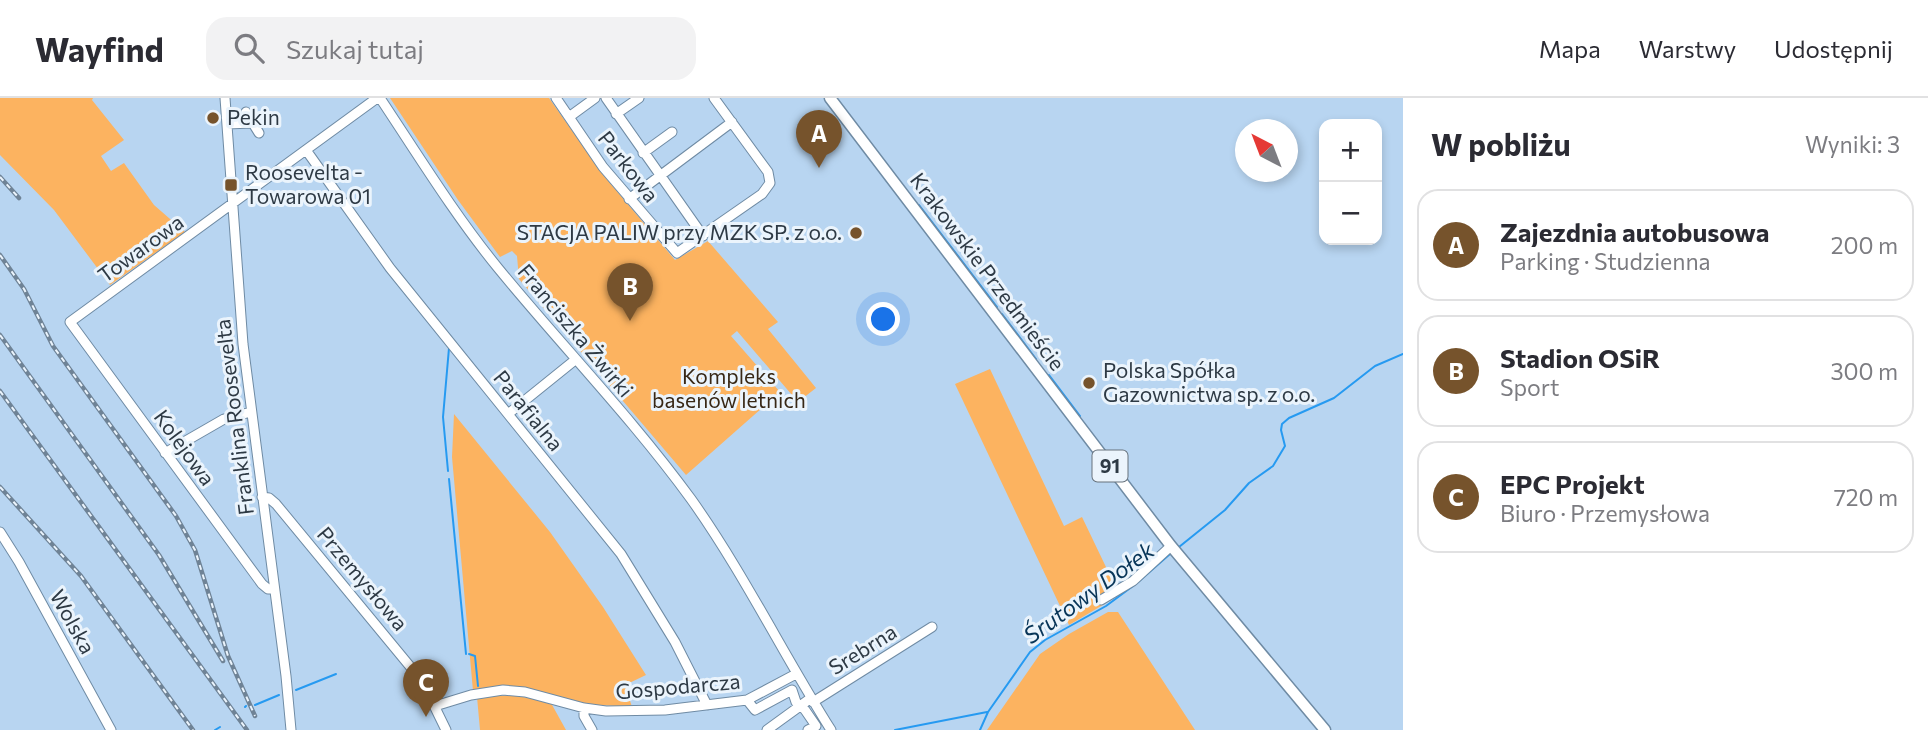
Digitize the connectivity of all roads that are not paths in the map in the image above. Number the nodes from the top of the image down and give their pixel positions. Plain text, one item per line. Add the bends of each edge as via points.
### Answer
1 (225, 98) edge
2 (378, 98) edge
3 (556, 98) edge
4 (595, 98) edge
5 (606, 98) edge
6 (639, 98) edge
7 (714, 98) edge
8 (830, 98) edge
9 (246, 112) dead end
10 (616, 114) junction
11 (569, 117) junction
12 (732, 122) junction
13 (252, 123) junction
14 (227, 124) junction
15 (672, 132) dead end
16 (259, 133) dead end
17 (306, 150) junction
18 (643, 153) junction
19 (659, 176) junction
20 (629, 199) junction
21 (232, 205) junction
22 (704, 236) junction
23 (70, 322) joint
24 (575, 360) junction
25 (251, 412) junction
26 (508, 414) junction
27 (165, 453) junction
28 (261, 497) junction
29 (0, 532) edge
30 (1171, 546) junction
31 (274, 589) junction
32 (1101, 600) dead end
33 (932, 627) dead end
34 (796, 674) junction
35 (747, 699) junction
36 (812, 700) junction
37 (707, 705) junction
38 (435, 706) junction
39 (801, 706) junction
40 (584, 708) junction
41 (111, 730) edge
42 (290, 730) edge
43 (446, 730) edge
44 (592, 730) edge
45 (767, 730) edge
46 (808, 730) edge
47 (831, 730) edge
48 (1325, 730) edge

1 - 14 street, Franklina Roosevelta
2 - 17 street, Towarowa
2 - 24 street, Franciszka Żwirki via 499,270
3 - 11 street, Parkowa
4 - 11 street
5 - 10 street
6 - 10 street
7 - 12 street
8 - 30 main road, Krakowskie Przedmieście / 91
9 - 13 street
10 - 18 street
11 - 20 street, Parkowa
12 - 19 street
12 - 22 street via 770,175 770,183 766,191
13 - 14 street
13 - 16 street
14 - 21 street, Franklina Roosevelta
15 - 18 street
17 - 21 street, Towarowa
17 - 26 street, Parafialna via 390,268
18 - 19 street
19 - 20 street
19 - 22 street
20 - 22 street, Parkowa via 677,253
21 - 23 street, Towarowa
21 - 25 street, Franklina Roosevelta
23 - 27 street, Kolejowa
24 - 26 street
24 - 34 street, Franciszka Żwirki via 662,461 704,519
25 - 27 street via 224,419
25 - 28 street, Franklina Roosevelta
26 - 37 street, Parafialna via 621,554
27 - 31 street, Kolejowa via 265,587
28 - 31 street, Franklina Roosevelta
28 - 38 street, Przemysłowa via 276,504 394,645
29 - 41 street, Wolska
30 - 32 street via 1133,581
30 - 48 main road, Krakowskie Przedmieście / 91
31 - 42 street, Franklina Roosevelta
33 - 36 street, Srebrna
34 - 35 street, Gospodarcza
34 - 36 street, Franciszka Żwirki
35 - 37 street, Gospodarcza
35 - 39 street via 755,710 791,690
36 - 39 street, Srebrna
36 - 47 street, Franciszka Żwirki
37 - 40 street, Gospodarcza via 633,712
38 - 40 street, Gospodarcza via 503,690
38 - 43 street, Przemysłowa
39 - 45 street, Srebrna
39 - 46 street via 816,726
40 - 44 street

